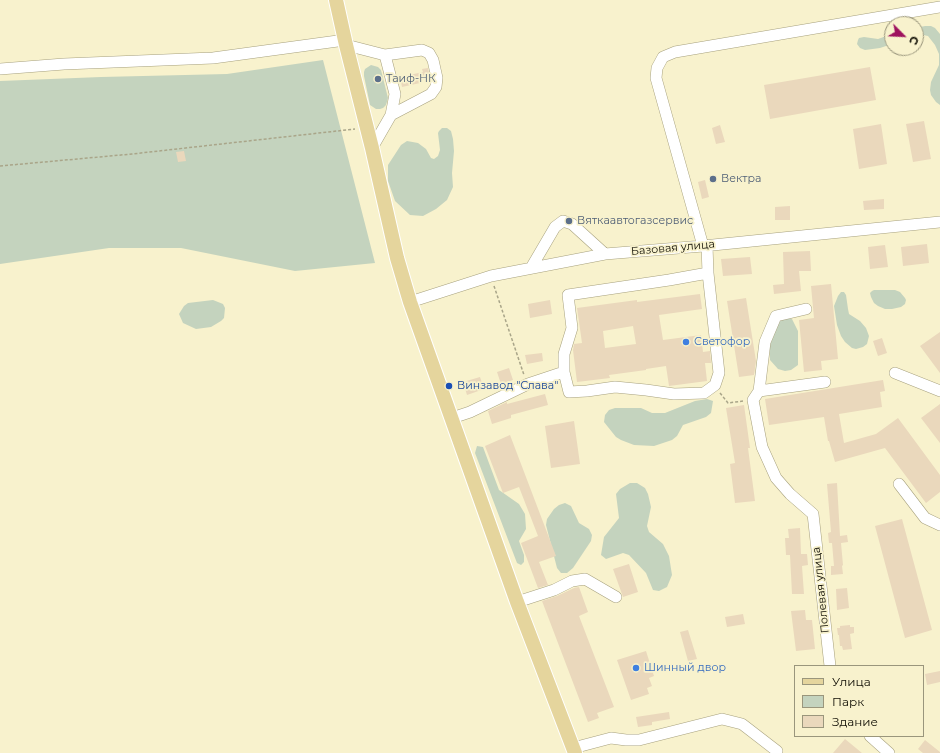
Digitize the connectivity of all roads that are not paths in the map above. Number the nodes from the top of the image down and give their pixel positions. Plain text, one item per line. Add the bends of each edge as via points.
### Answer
1 (336, 0) edge
2 (940, 7) edge
3 (345, 42) junction
4 (385, 55) junction
5 (0, 69) edge
6 (391, 115) junction
7 (372, 148) junction
8 (940, 222) edge
9 (705, 246) junction
10 (605, 254) junction
11 (531, 268) junction
12 (708, 273) junction
13 (410, 302) junction
14 (806, 309) dead end
15 (564, 372) junction
16 (895, 374) dead end
17 (825, 382) dead end
18 (940, 392) edge
19 (756, 396) junction
20 (452, 418) junction
21 (899, 484) dead end
22 (940, 525) edge
23 (616, 597) dead end
24 (517, 602) junction
25 (830, 665) edge
26 (871, 737) edge
27 (574, 751) edge
28 (778, 751) dead end
29 (889, 753) edge

1 - 3 main road
2 - 9 street via 675,52 663,57 657,68 656,78
3 - 4 street
3 - 5 street via 213,58
3 - 7 main road
4 - 6 street via 395,94
4 - 6 street via 422,50 429,53 437,78 436,87 431,94
6 - 7 street
7 - 13 main road via 397,258
8 - 9 street, Базовая улица
9 - 10 street, Базовая улица
9 - 12 street
10 - 11 street, Базовая улица
10 - 11 street via 572,224 563,221 555,227
11 - 13 street, Базовая улица via 491,276
12 - 15 street via 568,295 572,328 564,354
12 - 15 street via 719,373 715,385 704,393 674,394 614,387 569,392
13 - 20 main road
14 - 19 street via 776,316 765,342
15 - 20 street via 528,384
16 - 18 street
17 - 19 street
19 - 25 street, Полевая улица via 762,447 776,478 813,514
20 - 24 main road
21 - 22 street via 925,518
23 - 24 street via 585,579 572,581
24 - 27 main road
26 - 29 street
27 - 28 street via 611,738 639,740 722,719 742,724

